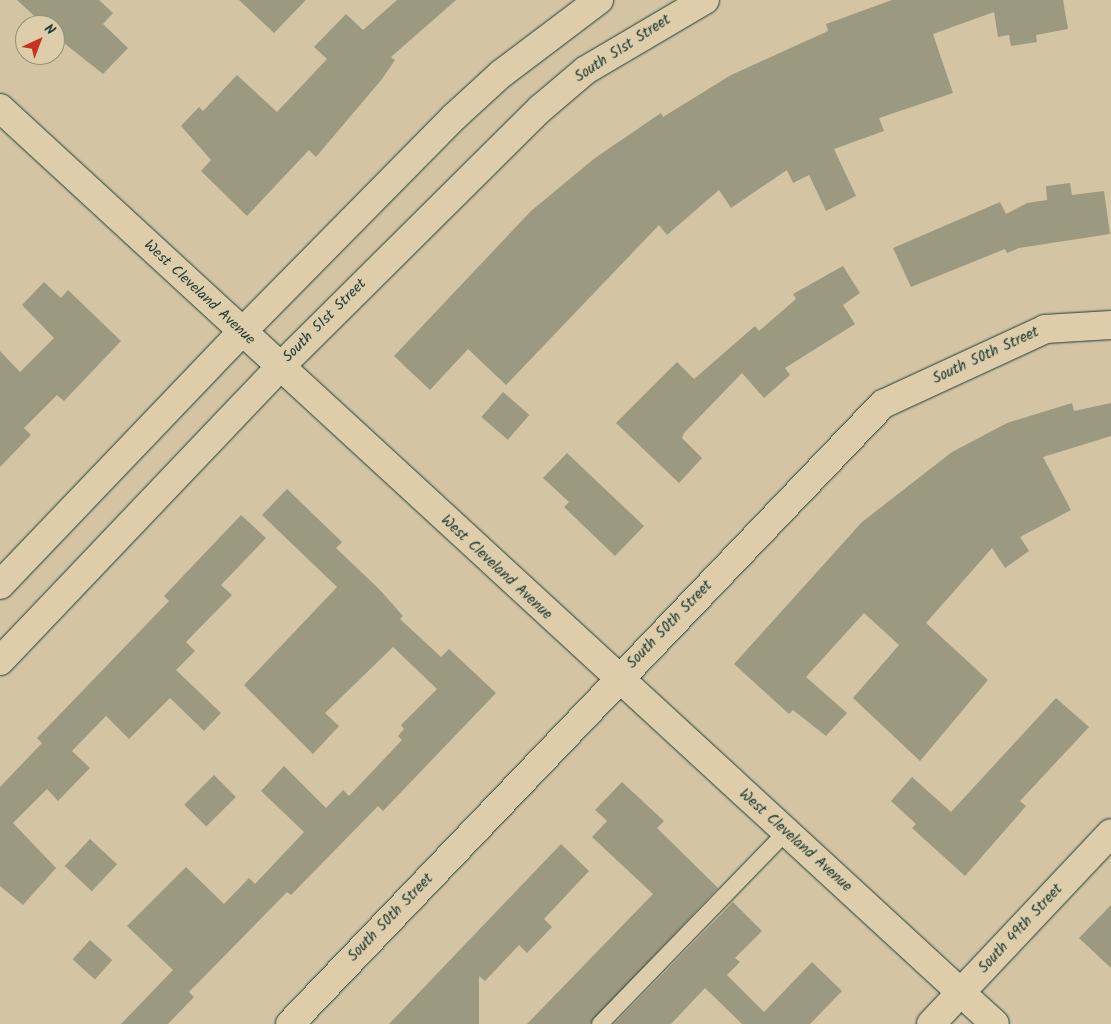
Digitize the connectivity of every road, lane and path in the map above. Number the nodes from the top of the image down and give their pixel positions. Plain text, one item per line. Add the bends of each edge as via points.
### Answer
1 (600, 0) edge
2 (705, 0) edge
3 (674, 7) edge
4 (0, 108) edge
5 (1111, 325) edge
6 (242, 333) junction
7 (279, 368) junction
8 (0, 585) edge
9 (0, 661) edge
10 (618, 679) junction
11 (786, 832) junction
12 (1111, 833) edge
13 (961, 993) junction
14 (290, 1024) edge
15 (600, 1024) edge
16 (930, 1024) edge
17 (995, 1024) edge

1 - 6 street via 508,68 454,117
2 - 3 street, South 51st Street
3 - 7 street, South 51st Street via 586,70 540,109
4 - 6 street, West Cleveland Avenue
5 - 10 street, South 50th Street via 1044,329 883,404
6 - 7 street, West Cleveland Avenue
6 - 8 street
7 - 9 street, South 51st Street
7 - 10 street, West Cleveland Avenue
10 - 11 street, West Cleveland Avenue
10 - 14 street, South 50th Street
11 - 13 street, West Cleveland Avenue
11 - 15 lane
12 - 13 street, South 49th Street
13 - 16 street, South 49th Street
13 - 17 street, West Cleveland Avenue

